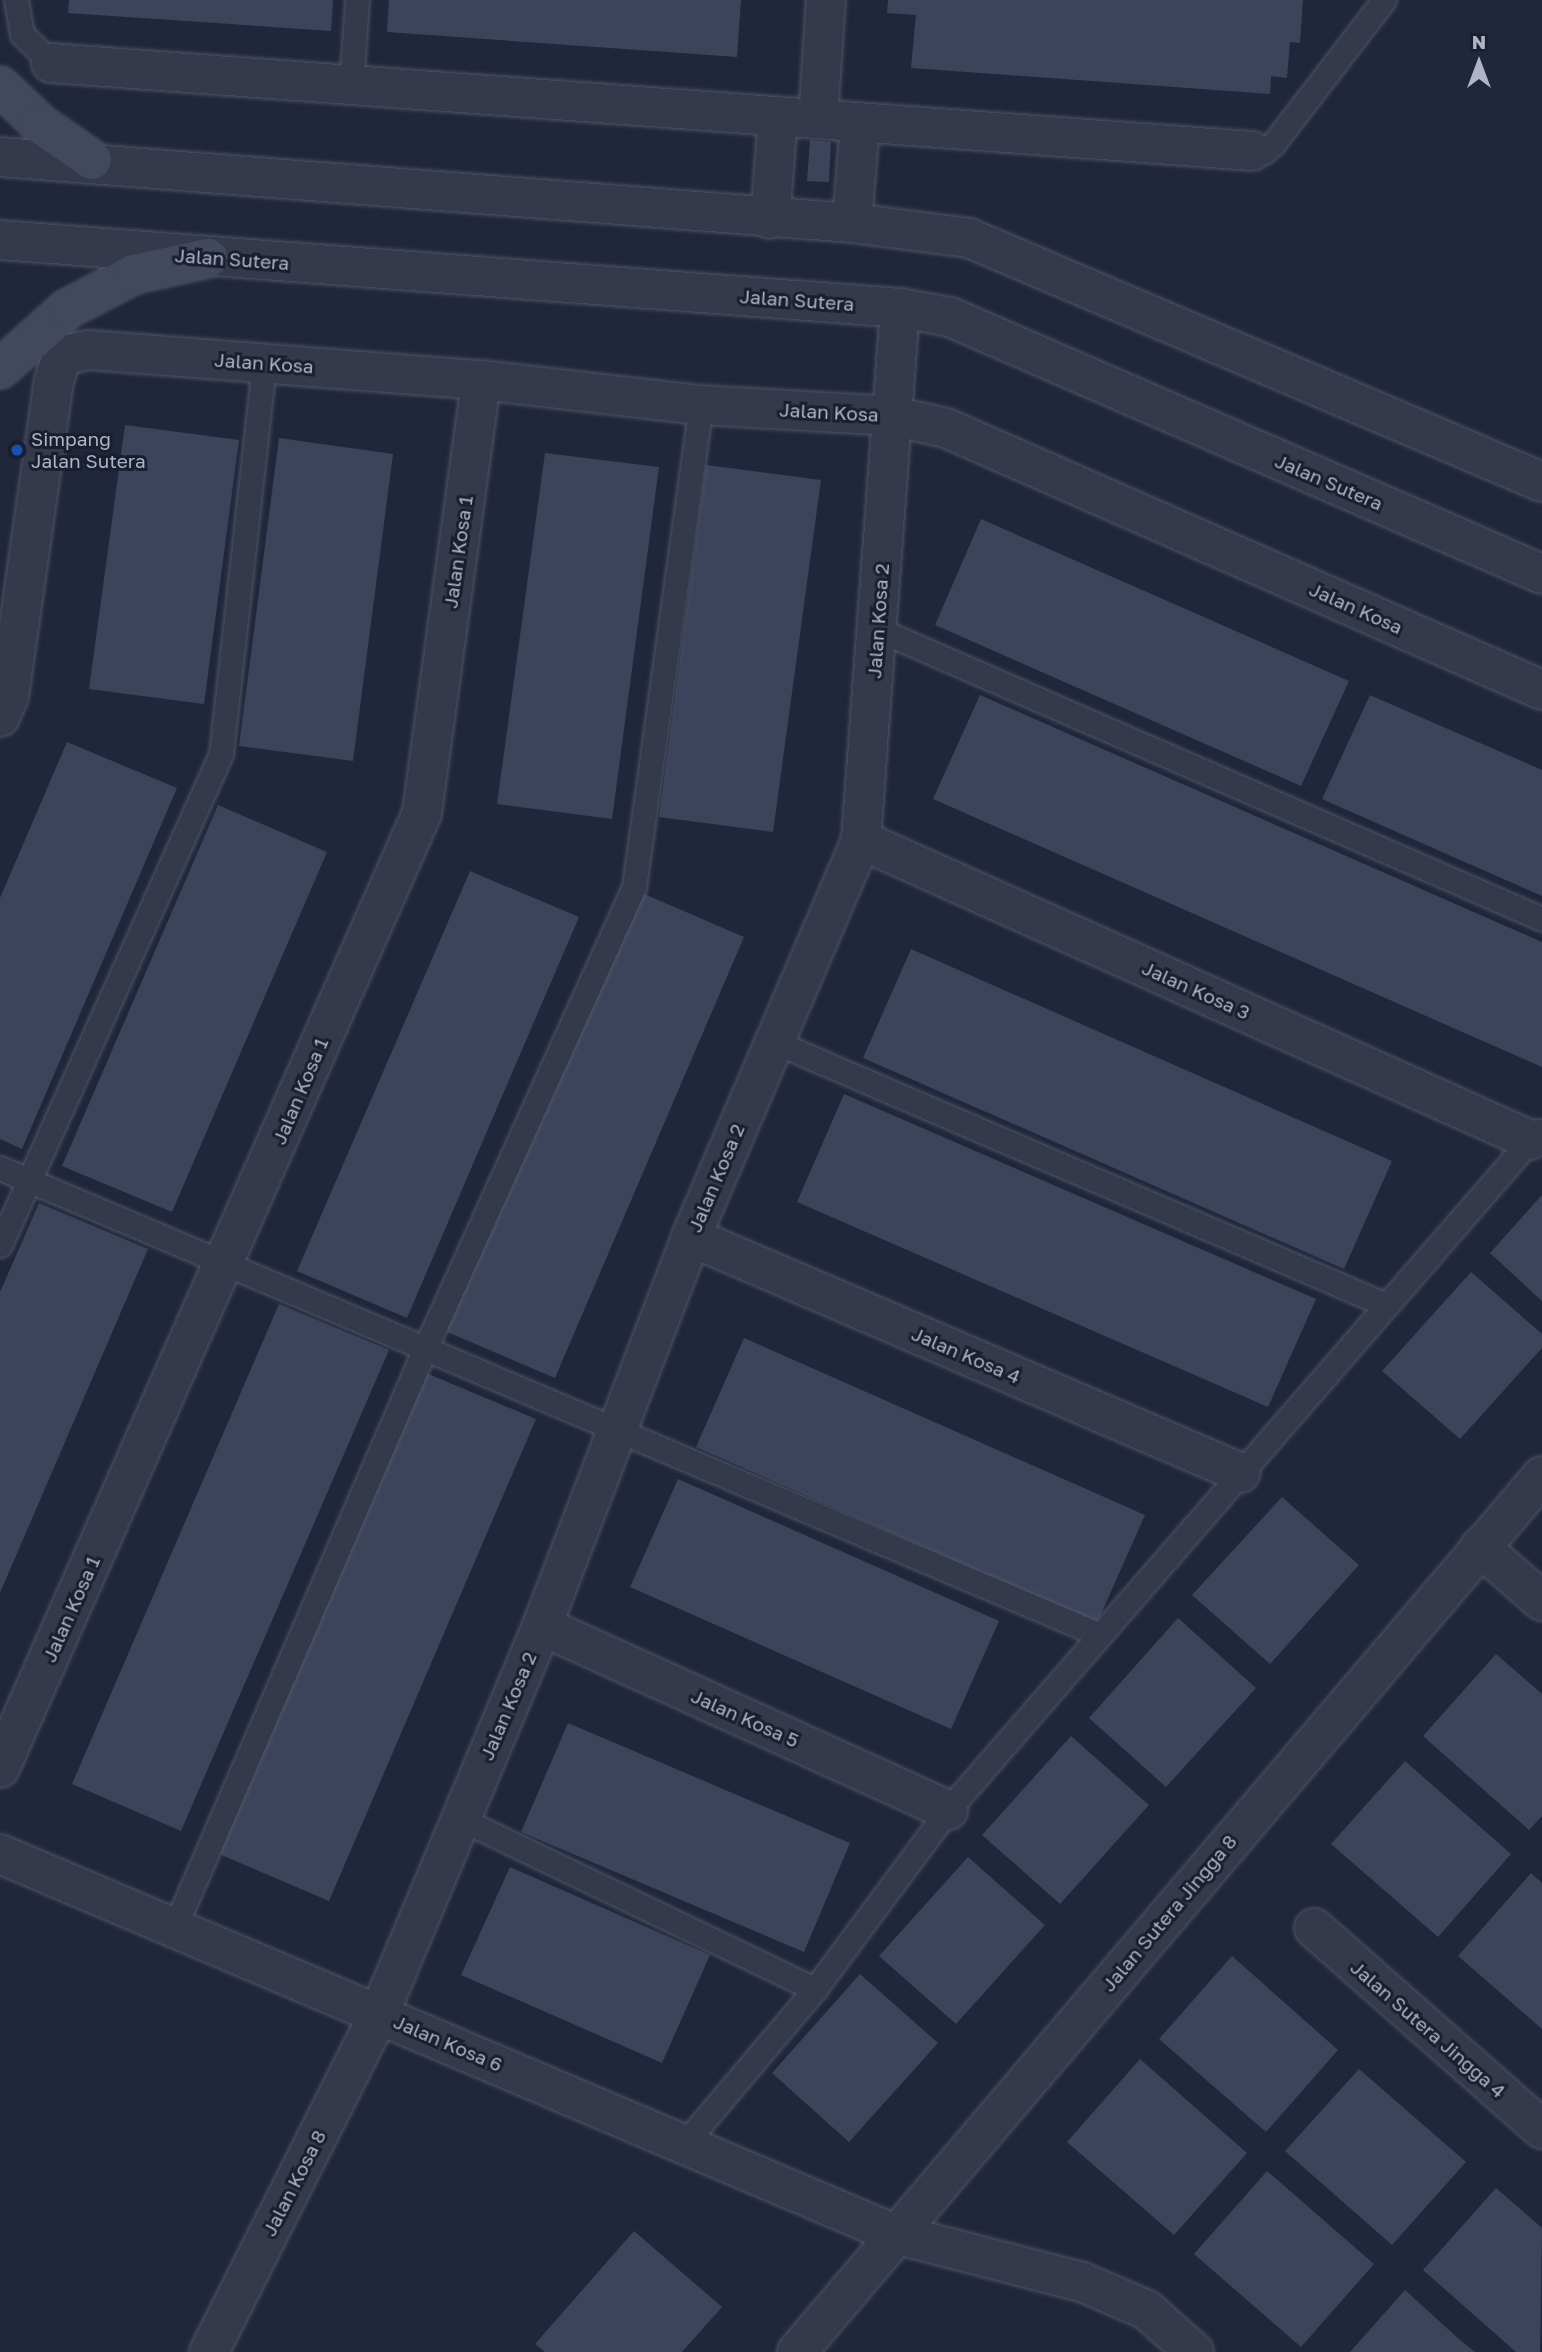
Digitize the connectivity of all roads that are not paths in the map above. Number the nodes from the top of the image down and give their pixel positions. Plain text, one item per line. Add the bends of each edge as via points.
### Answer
1 (16, 0) edge
2 (357, 0) edge
3 (825, 0) edge
4 (1384, 0) edge
5 (51, 63) joint
6 (0, 86) edge
7 (351, 86) junction
8 (778, 117) junction
9 (818, 119) junction
10 (860, 123) junction
11 (1252, 151) joint
12 (0, 157) edge
13 (92, 160) junction
14 (770, 219) junction
15 (852, 223) junction
16 (0, 240) edge
17 (208, 258) junction
18 (900, 308) junction
19 (264, 363) junction
20 (0, 369) edge
21 (481, 380) junction
22 (701, 405) junction
23 (892, 416) junction
24 (1542, 481) edge
25 (1542, 575) edge
26 (877, 629) junction
27 (1542, 690) edge
28 (0, 717) edge
29 (861, 841) junction
30 (1542, 919) edge
31 (775, 1042) junction
32 (1536, 1133) edge
33 (0, 1168) edge
34 (28, 1180) junction
35 (691, 1237) junction
36 (0, 1245) edge
37 (225, 1264) junction
38 (1386, 1305) junction
39 (424, 1352) junction
40 (617, 1431) junction
41 (1241, 1473) junction
42 (1542, 1476) edge
43 (1480, 1547) junction
44 (1542, 1601) edge
45 (542, 1626) junction
46 (1100, 1635) junction
47 (0, 1768) edge
48 (948, 1810) junction
49 (461, 1819) junction
50 (0, 1854) edge
51 (1314, 1928) dead end
52 (173, 1931) junction
53 (815, 1989) junction
54 (379, 2014) junction
55 (1542, 2129) edge
56 (685, 2143) junction
57 (895, 2234) junction
58 (209, 2352) edge
59 (797, 2352) edge
60 (1194, 2352) edge

1 - 5 lane via 22,34
2 - 7 lane
3 - 9 street
4 - 11 lane via 1273,144 1264,152
5 - 7 street
6 - 13 main road via 40,124
7 - 8 street
8 - 9 street
8 - 14 street
9 - 10 street
10 - 11 street
10 - 15 street
12 - 13 street
13 - 14 street
14 - 15 street
15 - 24 street via 970,238
16 - 17 street, Jalan Sutera
17 - 18 street, Jalan Sutera
17 - 20 main road via 134,274 66,309
18 - 23 street, Jalan Kosa 2
18 - 25 street, Jalan Sutera via 950,317
19 - 21 street, Jalan Kosa
19 - 28 street, Jalan Kosa via 89,350 62,355 54,381 9,696
19 - 34 lane via 221,754
21 - 22 street, Jalan Kosa
21 - 37 street, Jalan Kosa 1 via 422,813
22 - 23 street, Jalan Kosa
22 - 39 lane via 634,887
23 - 26 street, Jalan Kosa 2
23 - 27 street, Jalan Kosa via 946,428
26 - 29 street, Jalan Kosa 2
26 - 30 lane
29 - 31 street, Jalan Kosa 2
29 - 32 street, Jalan Kosa 3
31 - 35 street, Jalan Kosa 2
31 - 38 lane
32 - 38 lane
33 - 34 lane
34 - 36 lane
34 - 37 lane
35 - 40 street, Jalan Kosa 2
35 - 41 street, Jalan Kosa 4
37 - 39 lane
37 - 47 street, Jalan Kosa 1
38 - 41 lane
39 - 40 lane
39 - 52 lane
40 - 45 street, Jalan Kosa 2
40 - 46 lane
41 - 46 lane
42 - 43 street, Jalan Sutera Jingga 8
43 - 44 street
43 - 57 street, Jalan Sutera Jingga 8
45 - 48 street, Jalan Kosa 5
45 - 49 street, Jalan Kosa 2
46 - 48 lane
48 - 53 lane
49 - 53 lane
49 - 54 street, Jalan Kosa 2
50 - 52 street, Jalan Kosa 6
51 - 55 street, Jalan Sutera Jingga 4
52 - 54 street, Jalan Kosa 6
53 - 56 lane
54 - 56 street, Jalan Kosa 6
54 - 58 street, Jalan Kosa 8
56 - 57 street, Jalan Kosa 6
57 - 59 street, Jalan Sutera Jingga 8
57 - 60 street, Jalan Kosa 6 via 1082,2283 1147,2310

